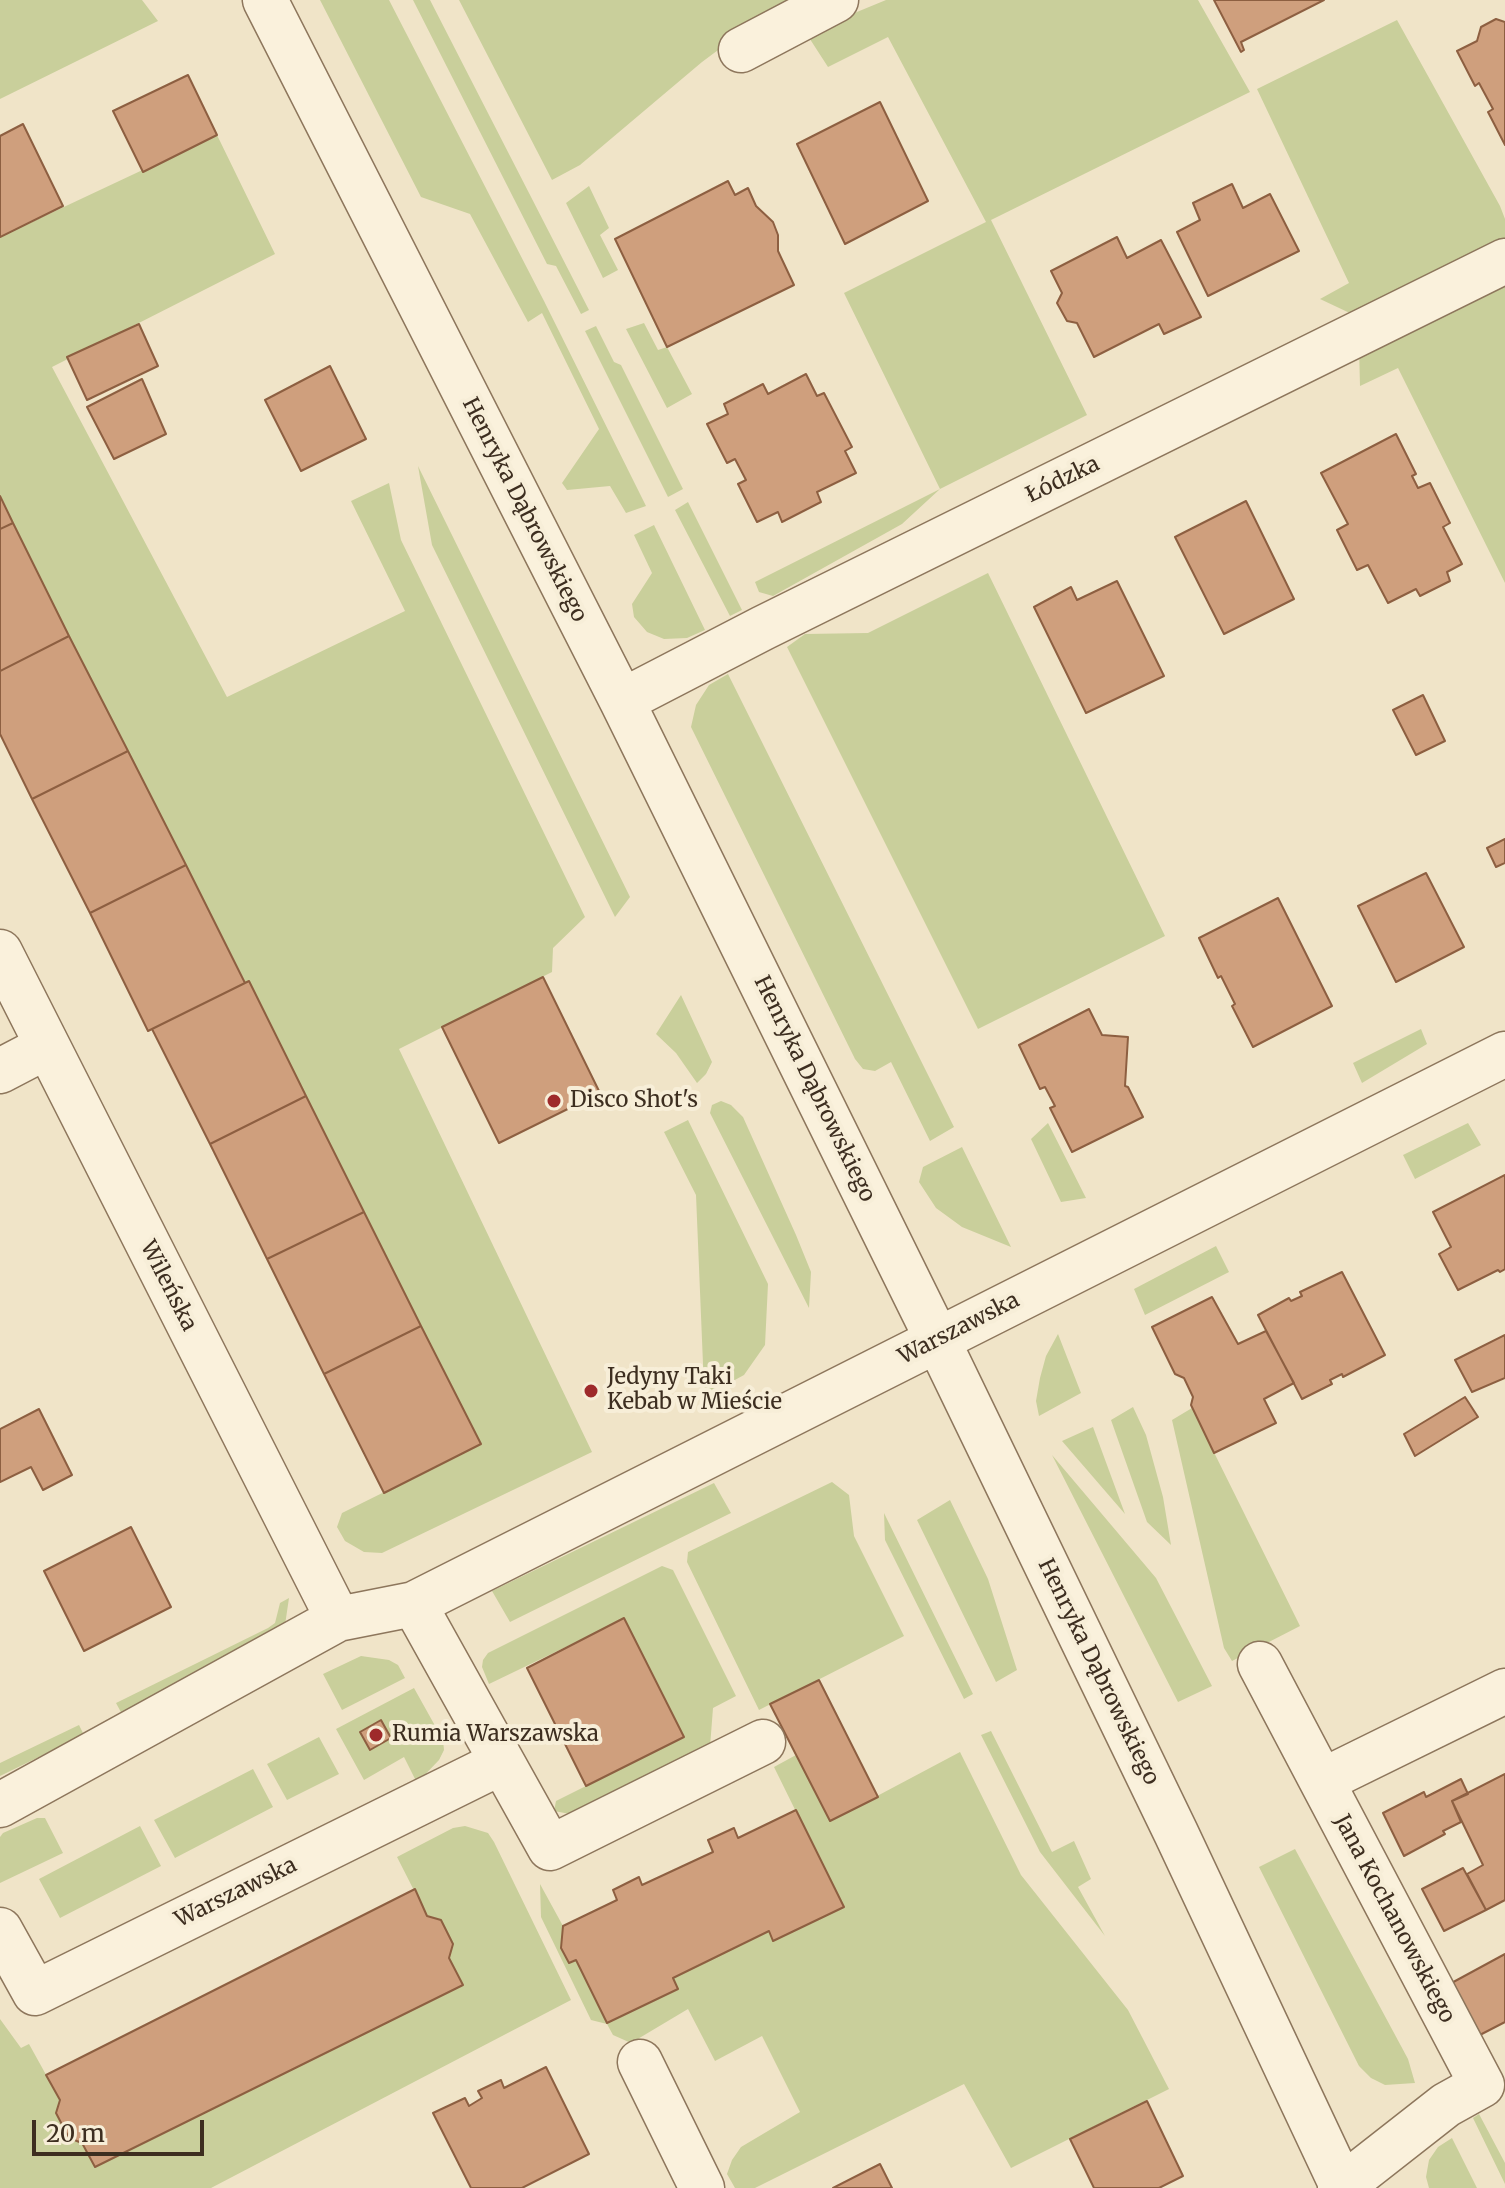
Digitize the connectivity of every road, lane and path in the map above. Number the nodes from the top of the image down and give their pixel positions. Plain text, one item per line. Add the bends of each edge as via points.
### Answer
1 (265, 0) edge
2 (836, 0) edge
3 (741, 50) dead end
4 (1505, 261) edge
5 (622, 701) junction
6 (0, 952) edge
7 (46, 1047) junction
8 (1505, 1054) edge
9 (0, 1071) edge
10 (938, 1341) junction
11 (414, 1604) junction
12 (338, 1619) junction
13 (1260, 1664) dead end
14 (1505, 1691) edge
15 (763, 1742) dead end
16 (502, 1762) junction
17 (1322, 1781) junction
18 (0, 1805) edge
19 (0, 1930) edge
20 (640, 2062) dead end
21 (1493, 2079) edge
22 (1342, 2187) edge
23 (702, 2188) edge

1 - 5 street, Henryka Dąbrowskiego
2 - 3 street
4 - 5 street, Łódzka
5 - 10 street, Henryka Dąbrowskiego
6 - 7 street, Wileńska
7 - 9 street
7 - 12 street, Wileńska
8 - 10 street, Warszawska
10 - 11 street, Warszawska
10 - 22 street, Henryka Dąbrowskiego
11 - 12 street, Warszawska
11 - 16 street
12 - 18 street, Warszawska
13 - 17 street, Jana Kochanowskiego
14 - 17 street
15 - 16 street via 550,1848
16 - 19 street, Warszawska via 35,1993
17 - 21 street, Jana Kochanowskiego
20 - 23 street
21 - 22 street, Jana Kochanowskiego via 1446,2105

